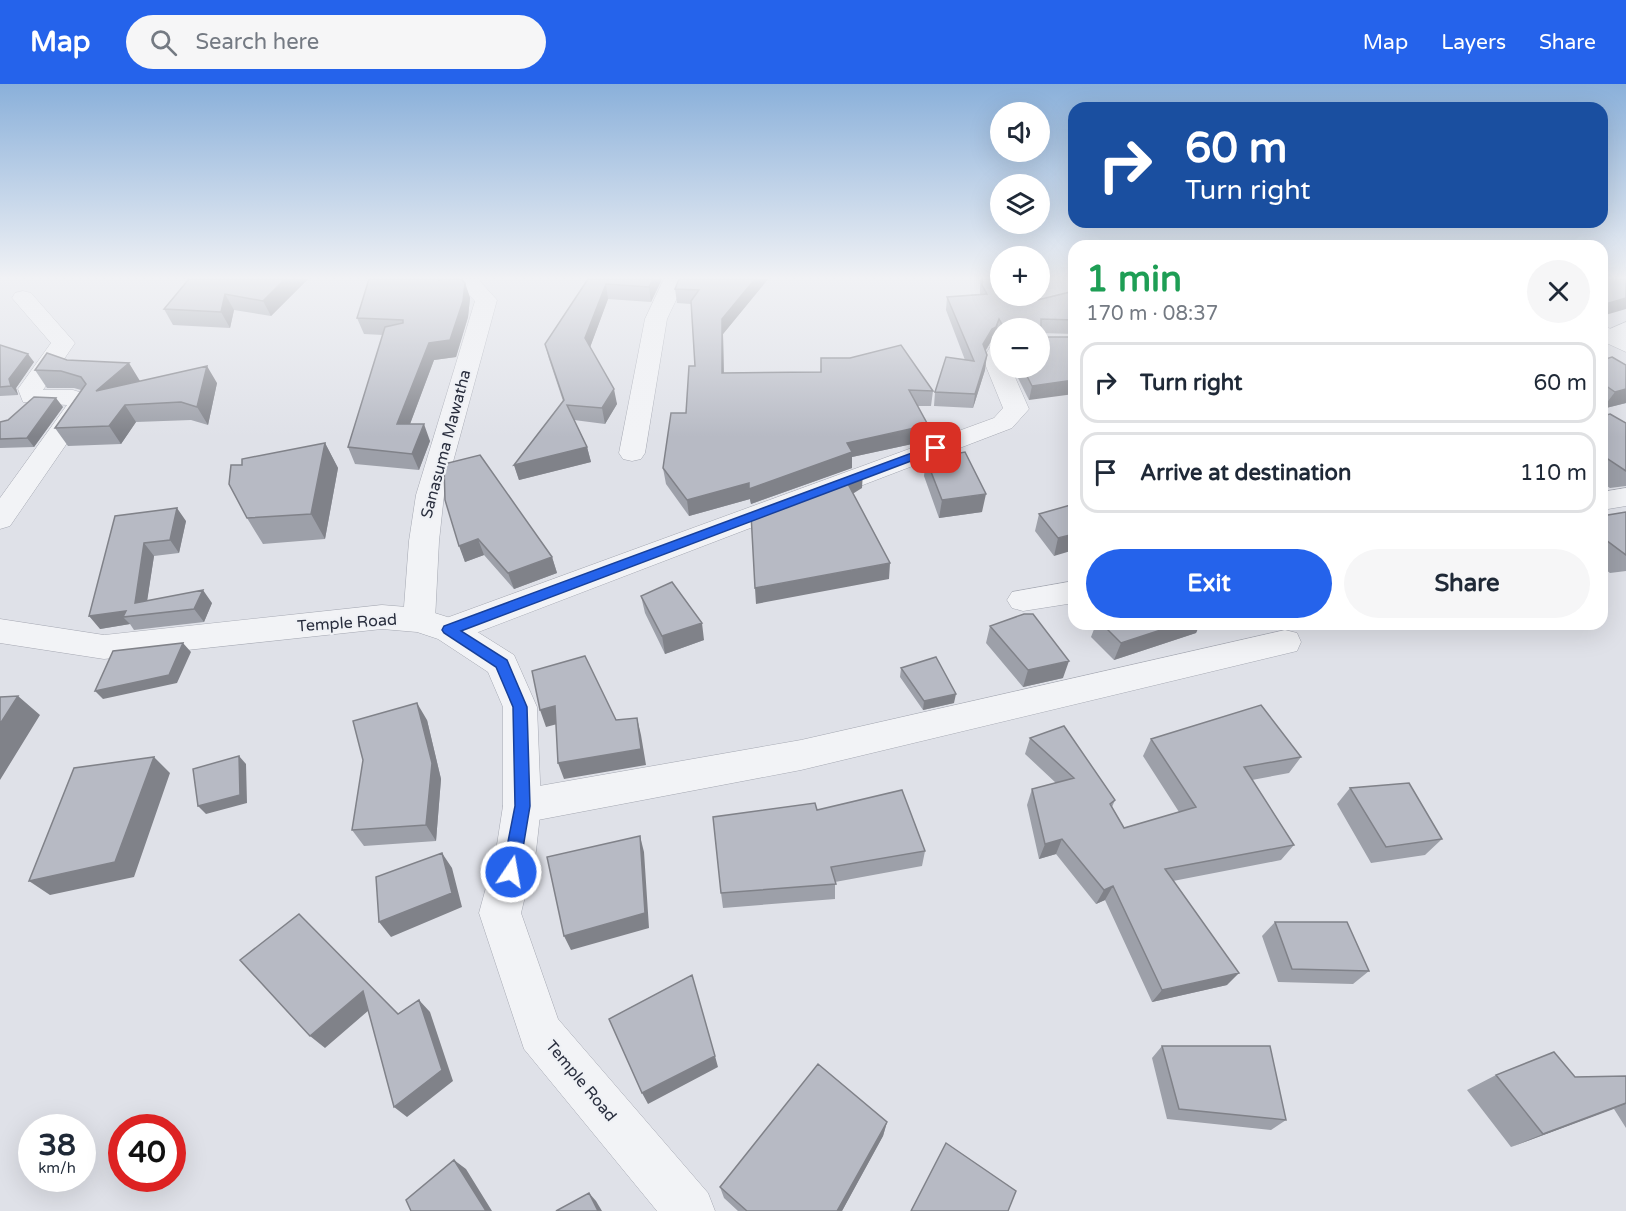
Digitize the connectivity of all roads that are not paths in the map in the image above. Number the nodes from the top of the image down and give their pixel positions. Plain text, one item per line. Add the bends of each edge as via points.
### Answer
1 (53, 332) edge
2 (477, 332) edge
3 (654, 332) edge
4 (1003, 378) edge
5 (632, 453) dead end
6 (1626, 497) edge
7 (1608, 500) edge
8 (0, 519) edge
9 (1068, 593) edge
10 (1023, 600) dead end
11 (434, 625) junction
12 (0, 631) edge
13 (1285, 642) dead end
14 (522, 806) junction
15 (690, 1211) edge

1 - 8 street via 63,343 30,389 32,397 83,401
2 - 11 street, Sanasuma Mawatha via 424,526 424,558
3 - 5 street
4 - 11 street via 1016,409 1002,423
6 - 7 street
9 - 10 street
11 - 12 street, Temple Road via 382,617 104,647
11 - 14 street, Temple Road via 502,664 520,707
13 - 14 street via 801,755
14 - 15 street, Temple Road via 516,851 500,913 540,1033

